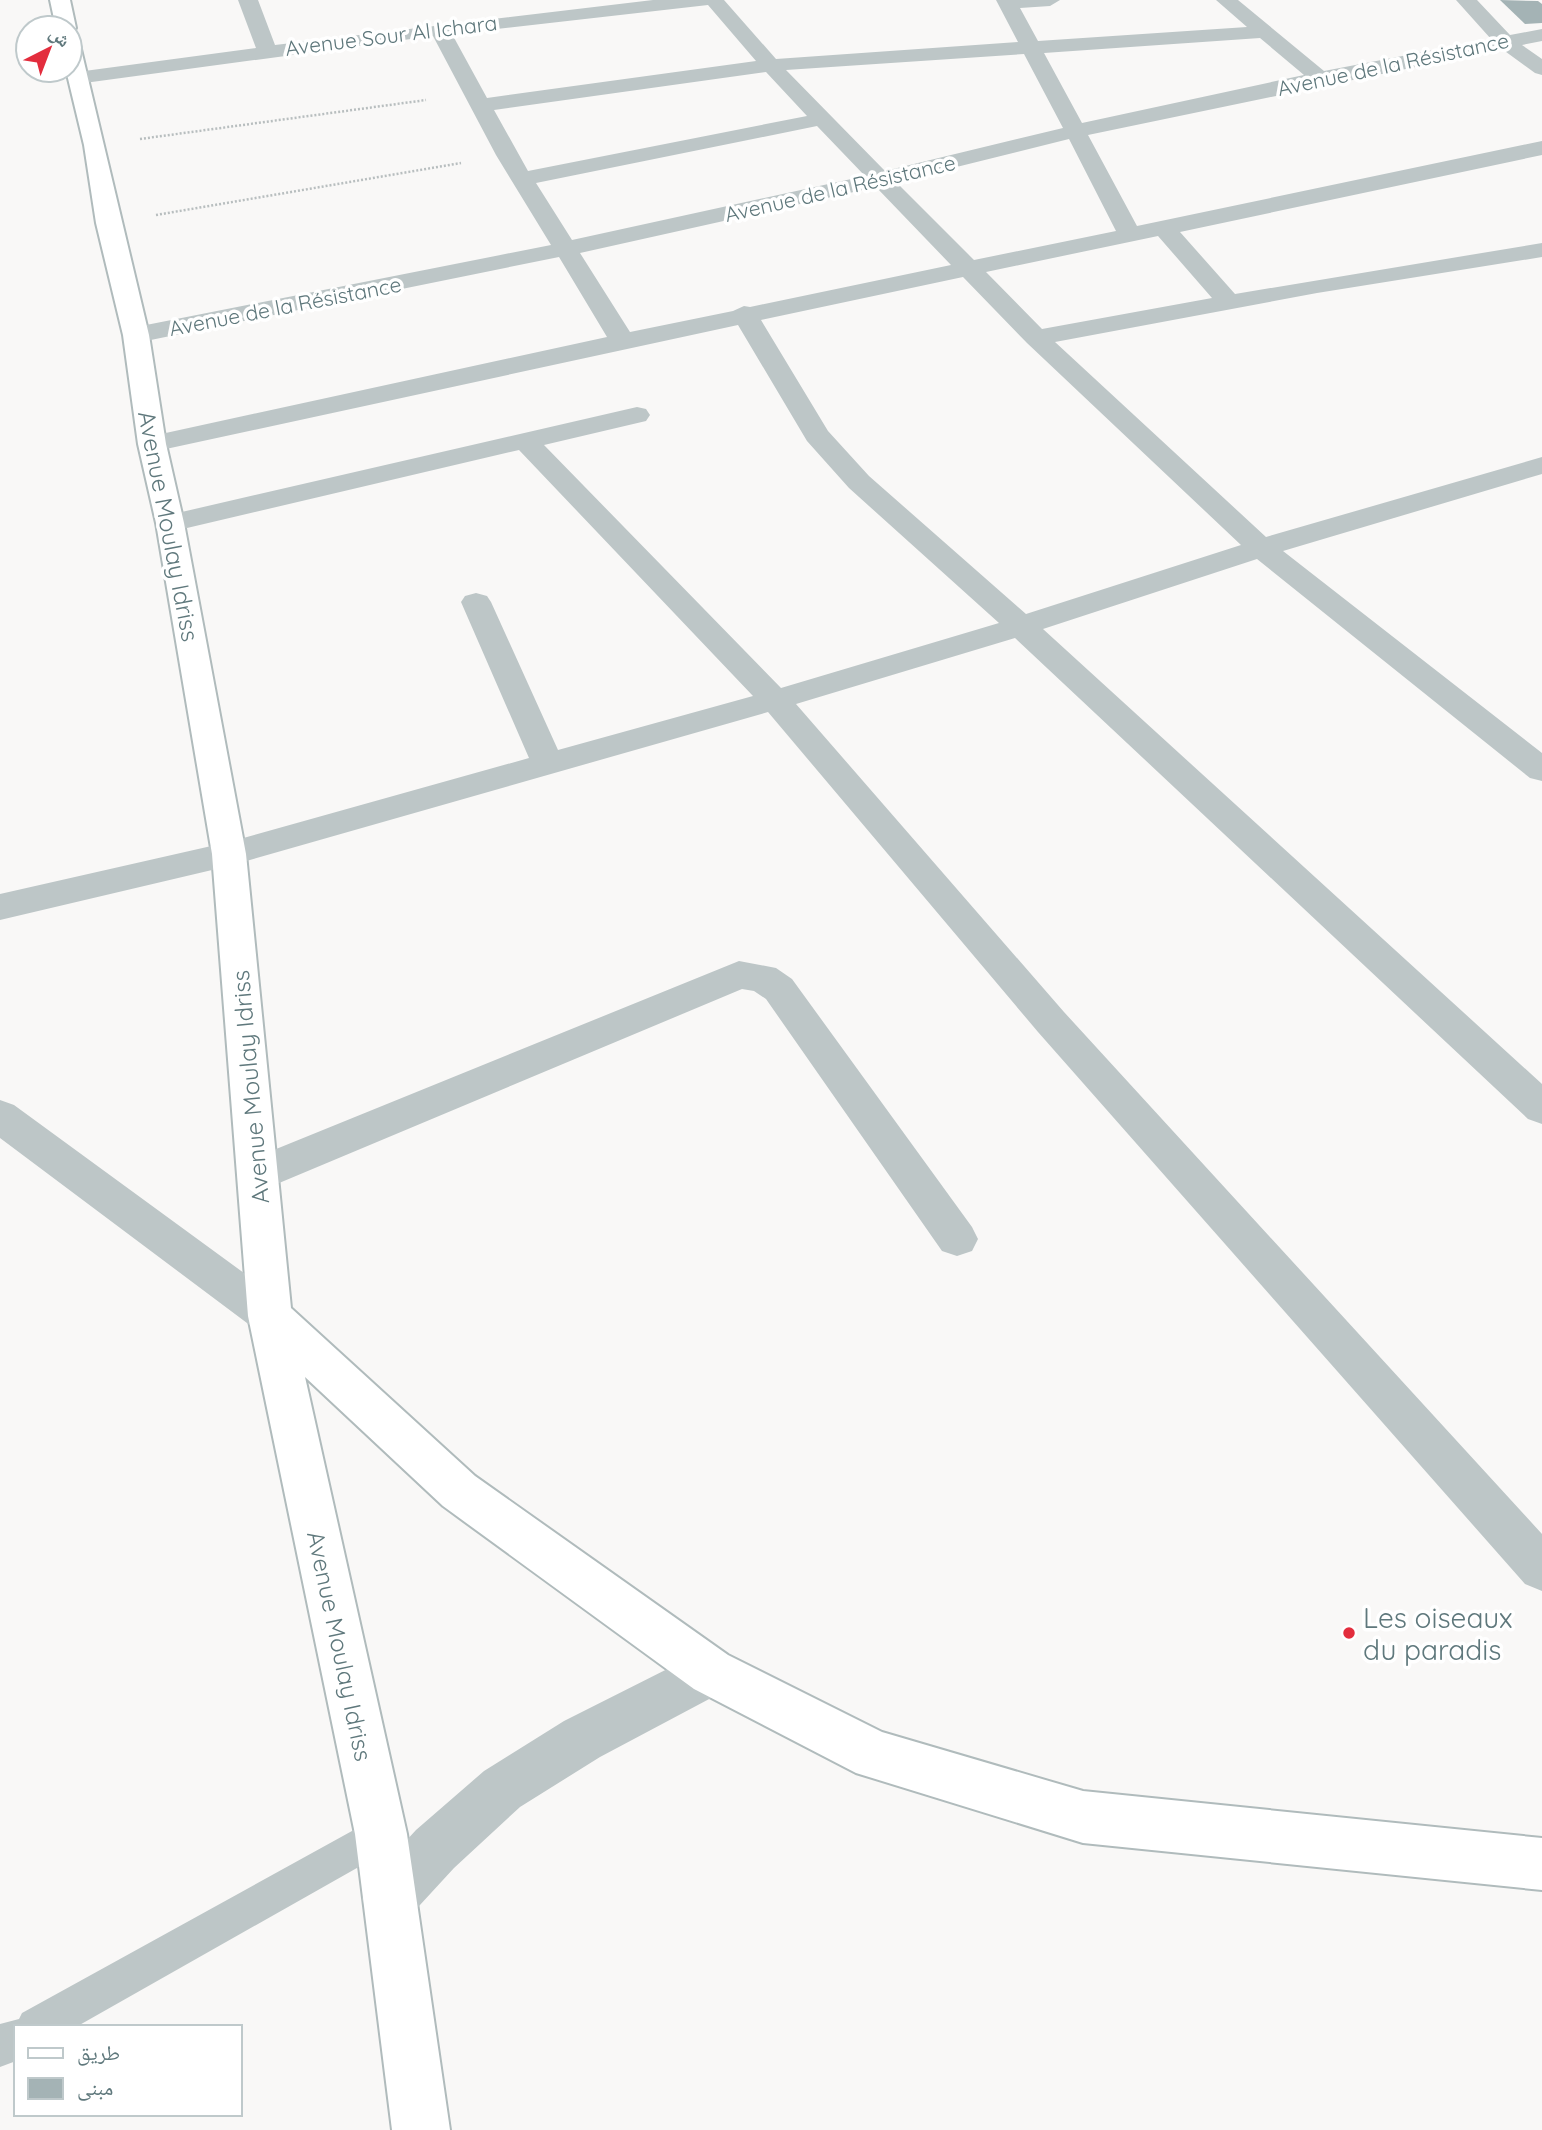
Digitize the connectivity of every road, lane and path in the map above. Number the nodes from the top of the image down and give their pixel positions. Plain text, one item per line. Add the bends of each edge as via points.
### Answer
1 (248, 0) edge
2 (706, 0) edge
3 (714, 0) edge
4 (1050, 0) edge
5 (1226, 0) edge
6 (1466, 0) edge
7 (1007, 1) edge
8 (409, 10) dead end
9 (430, 30) junction
10 (1265, 32) junction
11 (1542, 35) edge
12 (1503, 40) junction
13 (1031, 47) junction
14 (267, 50) junction
15 (84, 61) edge
16 (771, 65) junction
17 (1542, 68) edge
18 (1320, 78) junction
19 (80, 84) edge
20 (475, 100) junction
21 (822, 119) junction
22 (1076, 131) junction
23 (95, 145) junction
24 (1542, 148) edge
25 (507, 155) junction
26 (522, 179) junction
27 (880, 180) junction
28 (108, 223) junction
29 (1163, 226) junction
30 (1129, 233) junction
31 (565, 249) junction
32 (1542, 250) edge
33 (970, 270) junction
34 (1228, 302) junction
35 (744, 313) junction
36 (136, 335) junction
37 (1036, 338) junction
38 (622, 340) junction
39 (637, 415) dead end
40 (526, 442) junction
41 (152, 444) junction
42 (1542, 465) edge
43 (170, 523) junction
44 (1261, 548) junction
45 (476, 602) dead end
46 (1021, 626) junction
47 (775, 700) junction
48 (548, 764) junction
49 (1542, 770) edge
50 (229, 853) junction
51 (0, 907) edge
52 (1542, 1108) edge
53 (0, 1116) edge
54 (258, 1174) junction
55 (957, 1239) dead end
56 (270, 1315) junction
57 (1542, 1568) edge
58 (711, 1672) junction
59 (381, 1834) junction
60 (1542, 1864) edge
61 (389, 1899) junction
62 (40, 2025) edge
63 (421, 2130) edge

1 - 14 street
2 - 9 street, Avenue Sour Al Ichara
3 - 16 street
4 - 7 street
5 - 10 street
6 - 12 street
7 - 13 street
8 - 9 street
9 - 14 street, Avenue Sour Al Ichara
9 - 20 street
10 - 13 street
10 - 18 street
11 - 12 street, Avenue de la Résistance
12 - 17 street
12 - 18 street, Avenue de la Résistance
13 - 16 street
13 - 22 street
14 - 15 street, Avenue Sour Al Ichara
16 - 20 street
16 - 21 street
18 - 22 street, Avenue de la Résistance
19 - 23 main road, Avenue Moulay Idriss
20 - 23 path
20 - 25 street
21 - 26 street
21 - 27 street
22 - 27 street, Avenue de la Résistance
22 - 30 street
23 - 28 main road, Avenue Moulay Idriss
24 - 29 street
25 - 26 street
25 - 28 path
26 - 31 street
27 - 31 street, Avenue de la Résistance
27 - 33 street
28 - 36 main road, Avenue Moulay Idriss
29 - 30 street
29 - 34 street
30 - 33 street
31 - 36 street, Avenue de la Résistance
31 - 38 street
32 - 34 street
33 - 35 street
33 - 37 street
34 - 37 street
35 - 38 street
35 - 46 street via 817,435 850,472
36 - 41 main road, Avenue Moulay Idriss
37 - 44 street
38 - 41 street
39 - 40 street
40 - 43 street
40 - 47 street
41 - 43 main road, Avenue Moulay Idriss
42 - 44 street
43 - 50 main road, Avenue Moulay Idriss
44 - 46 street
44 - 49 street
45 - 48 street
46 - 47 street
46 - 52 street
47 - 48 street
47 - 57 street via 1051,1022
48 - 50 street
50 - 51 street
50 - 54 main road, Avenue Moulay Idriss
53 - 56 street
54 - 55 street via 739,975 763,978 779,989
54 - 56 main road, Avenue Moulay Idriss
56 - 58 main road via 459,1490
56 - 59 main road, Avenue Moulay Idriss
58 - 60 main road via 874,1755 1083,1817
58 - 61 street via 582,1739 502,1789 435,1849
59 - 61 main road, Avenue Moulay Idriss
59 - 62 lane
61 - 63 main road, Avenue Moulay Idriss

